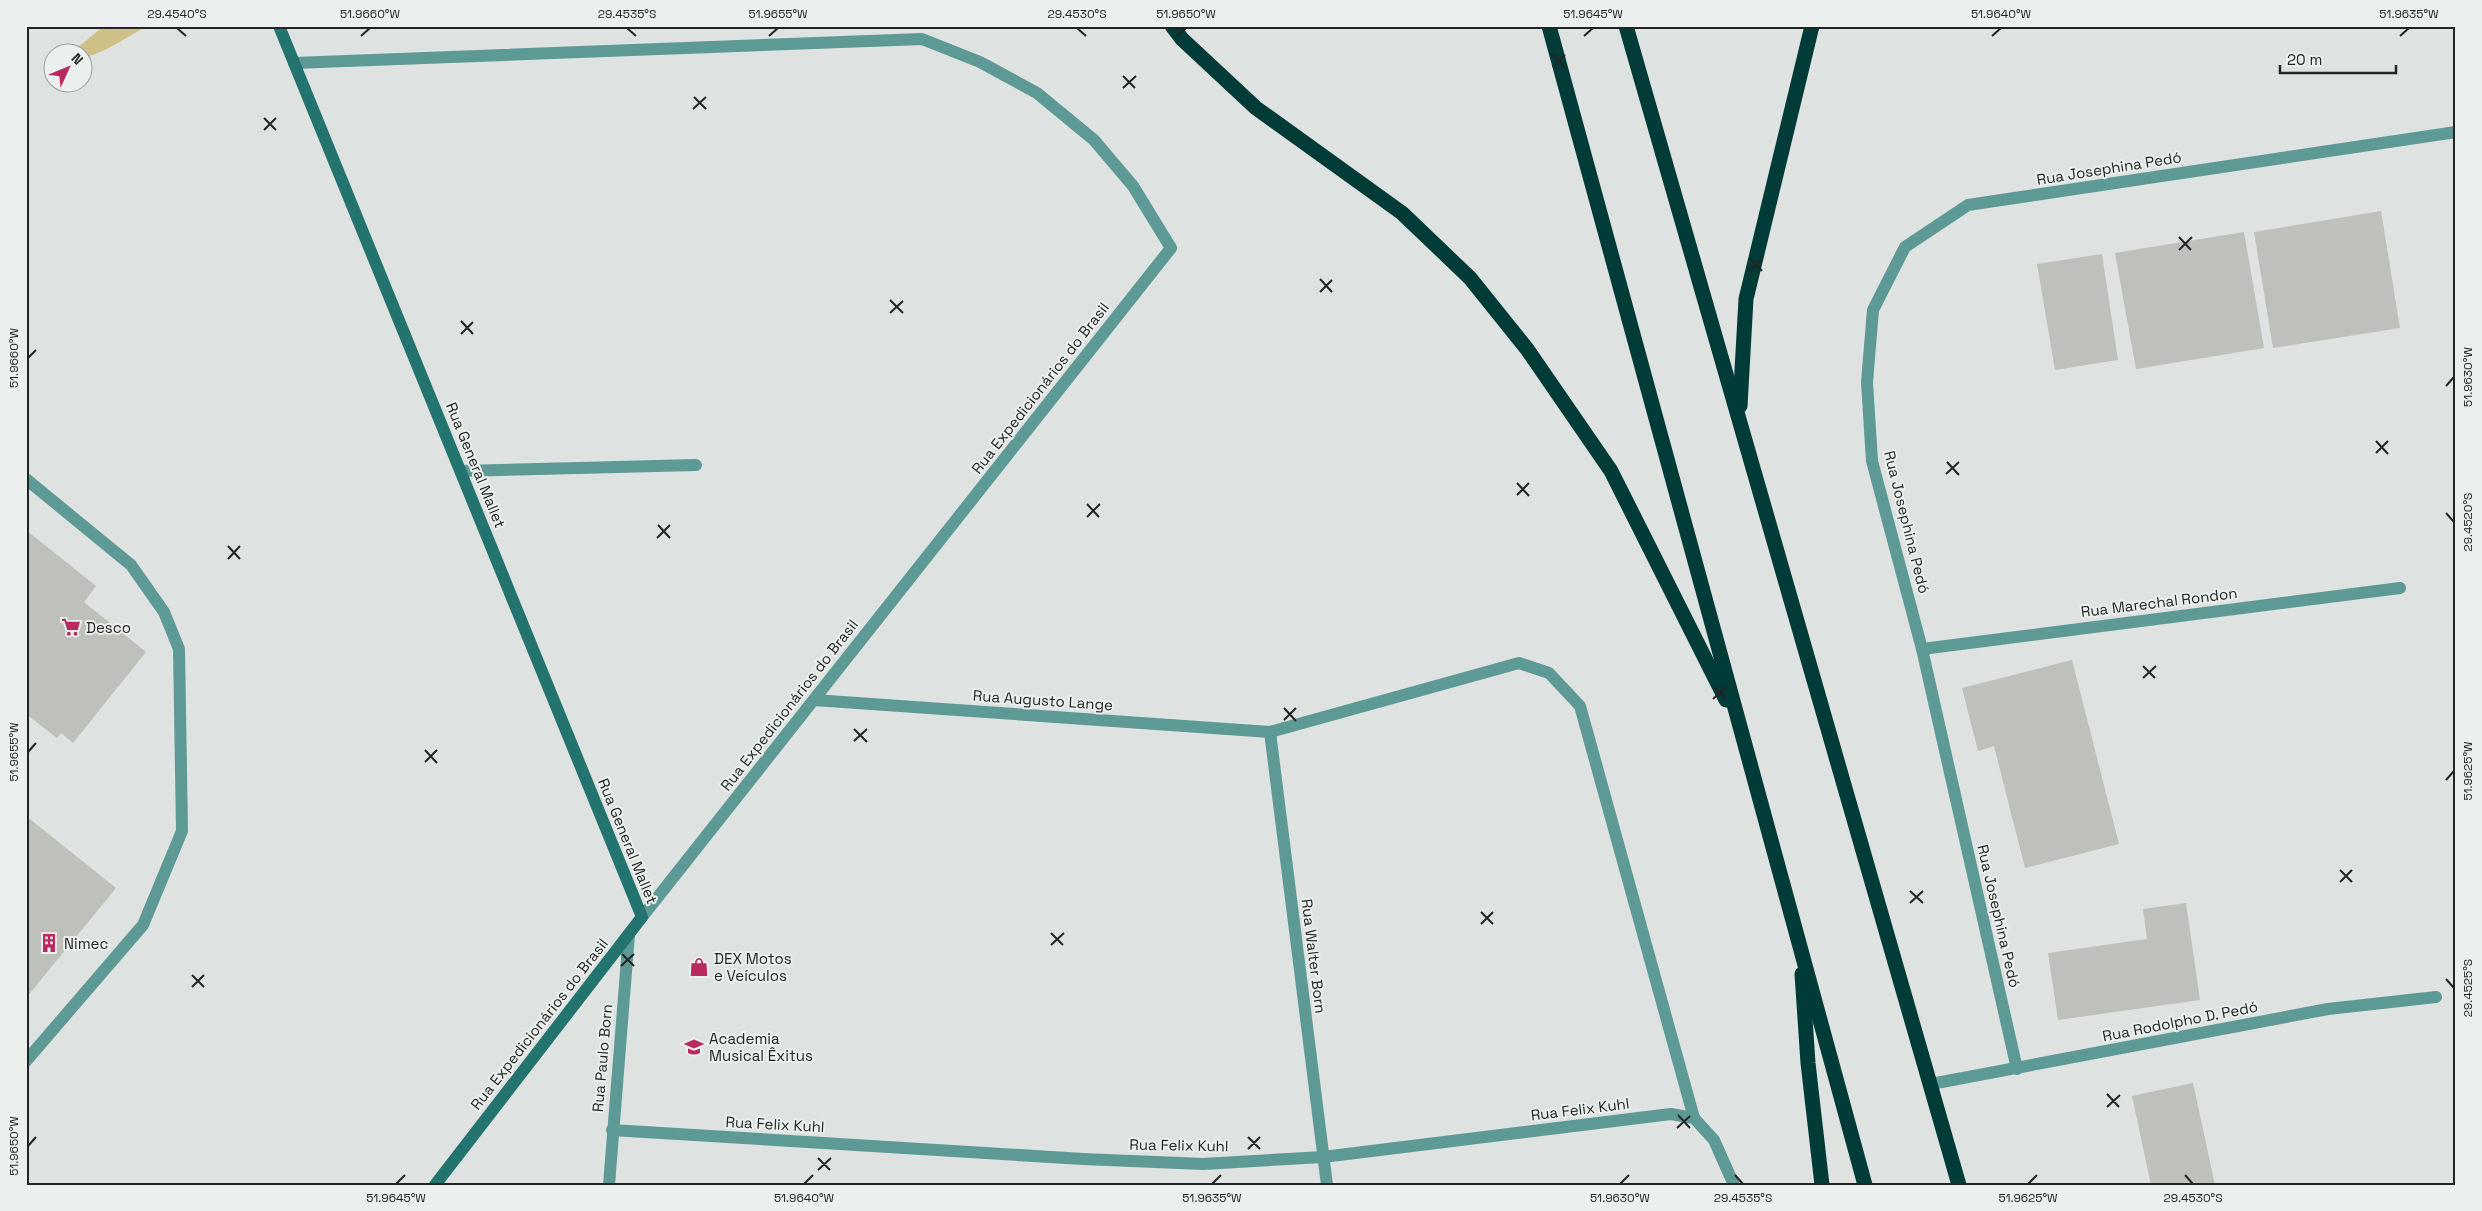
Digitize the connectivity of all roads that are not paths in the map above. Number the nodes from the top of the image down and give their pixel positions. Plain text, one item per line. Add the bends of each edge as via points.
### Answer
1 (279, 26) edge
2 (1172, 26) edge
3 (1549, 26) edge
4 (1626, 26) edge
5 (1812, 26) edge
6 (921, 33) edge
7 (294, 63) junction
8 (2456, 132) edge
9 (1740, 418) junction
10 (696, 465) dead end
11 (461, 472) junction
12 (26, 479) edge
13 (2400, 588) dead end
14 (1922, 649) junction
15 (814, 700) junction
16 (1741, 730) junction
17 (1270, 732) junction
18 (642, 917) junction
19 (629, 934) junction
20 (1800, 938) junction
21 (2436, 997) dead end
22 (26, 1061) edge
23 (2017, 1069) junction
24 (1931, 1084) junction
25 (1694, 1118) junction
26 (612, 1130) junction
27 (1324, 1157) junction
28 (435, 1185) edge
29 (609, 1185) edge
30 (1327, 1185) edge
31 (1734, 1185) edge
32 (1822, 1185) edge
33 (1865, 1185) edge
34 (1959, 1185) edge

1 - 7 street, Rua General Mallet
2 - 16 highway via 1256,108 1402,213 1470,278 1527,349 1611,471
3 - 16 highway
4 - 9 highway
5 - 9 highway via 1746,299
6 - 7 street
6 - 15 street, Rua Expedicionários do Brasil via 1037,93 1094,140 1134,186 1171,248
7 - 11 street, Rua General Mallet
8 - 14 street, Rua Josephina Pedó via 1968,206 1905,246 1874,310 1867,382 1872,461
9 - 24 highway
10 - 11 street
11 - 18 street, Rua General Mallet
12 - 22 street via 131,565 164,612 179,649 182,831 143,924
13 - 14 street, Rua Marechal Rondon
14 - 23 street, Rua Josephina Pedó
15 - 17 street, Rua Augusto Lange
15 - 18 street, Rua Expedicionários do Brasil
16 - 20 highway
17 - 25 street, Rua Augusto Lange via 1520,663 1549,672 1580,706
17 - 27 street, Rua Walter Born
18 - 19 street, Rua Expedicionários do Brasil
19 - 26 street, Rua Paulo Born
19 - 28 street, Rua Expedicionários do Brasil
20 - 32 highway via 1808,1063
20 - 33 highway
21 - 23 street, Rua Rodolpho D. Pedó via 2328,1009
23 - 24 street, Rua Rodolpho D. Pedó
24 - 34 highway
25 - 27 street, Rua Felix Kuhl via 1671,1114
25 - 31 street via 1714,1140
26 - 27 street, Rua Felix Kuhl via 1204,1164
26 - 29 street, Rua Paulo Born
27 - 30 street, Rua Walter Born

